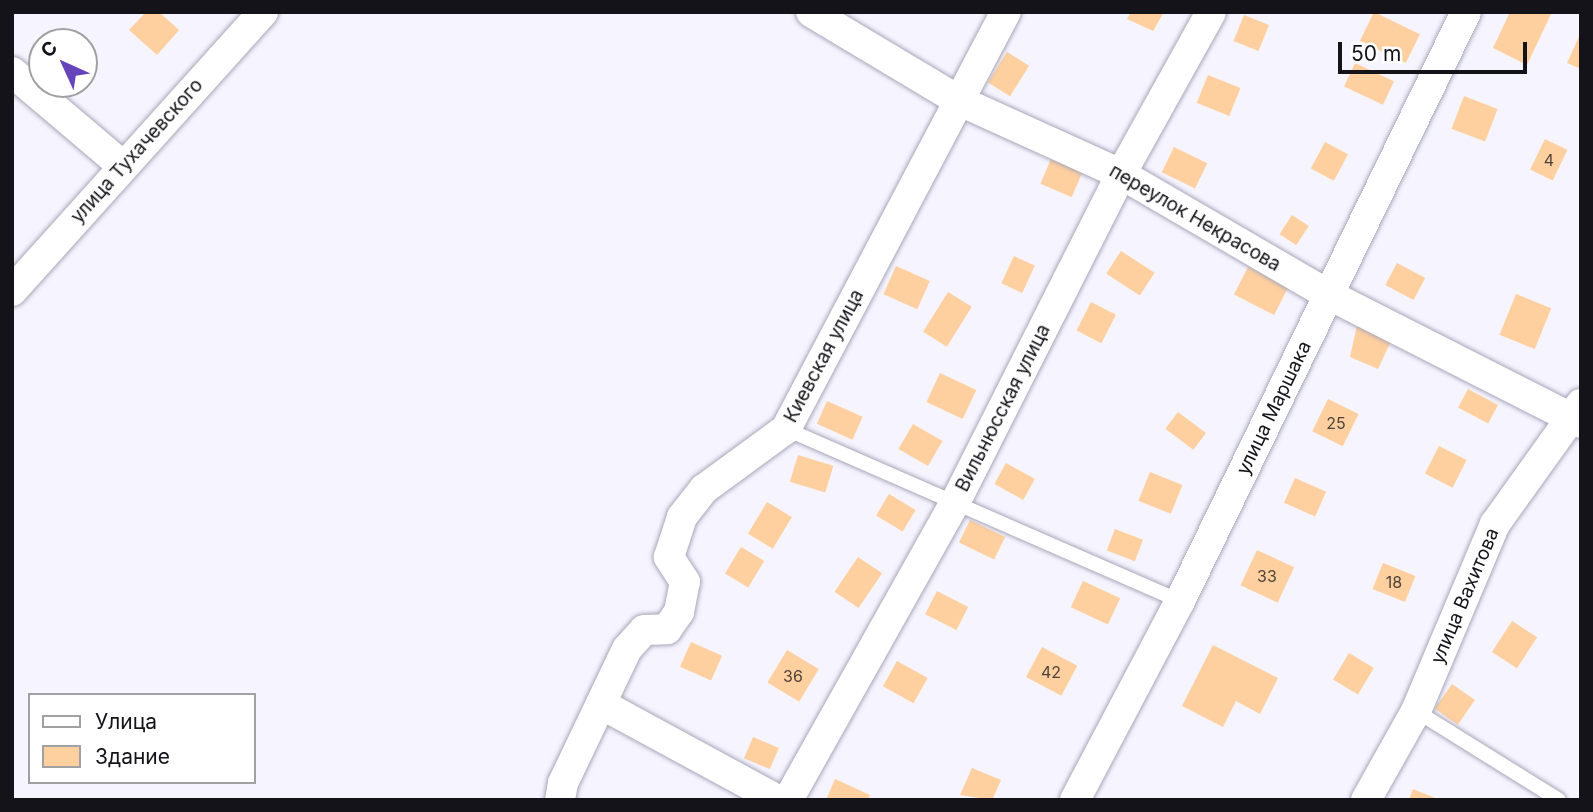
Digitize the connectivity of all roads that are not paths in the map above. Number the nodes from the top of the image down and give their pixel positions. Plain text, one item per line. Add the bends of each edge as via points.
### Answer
1 (262, 12) edge
2 (811, 12) edge
3 (1006, 12) edge
4 (1211, 12) edge
5 (1466, 12) edge
6 (12, 72) edge
7 (960, 101) junction
8 (123, 166) junction
9 (1121, 174) junction
10 (12, 291) edge
11 (1329, 295) junction
12 (1578, 415) edge
13 (786, 429) junction
14 (956, 501) junction
15 (1180, 601) junction
16 (601, 704) junction
17 (1416, 710) junction
18 (560, 800) edge
19 (778, 800) edge
20 (788, 800) edge
21 (1075, 800) edge
22 (1366, 800) edge
23 (1559, 800) edge

1 - 8 street, улица Тухачевского
2 - 7 street, переулок Некрасова
3 - 7 street, Киевская улица
4 - 9 street, Вильнюсская улица
5 - 11 street, улица Маршака
6 - 8 street
7 - 9 street, переулок Некрасова
7 - 13 street, Киевская улица
8 - 10 street, улица Тухачевского
9 - 11 street, переулок Некрасова
9 - 14 street, Вильнюсская улица
11 - 12 street, переулок Некрасова
11 - 15 street, улица Маршака
12 - 17 street, улица Вахитова via 1533,466 1495,524
13 - 14 lane
13 - 16 street, Киевская улица via 705,489 681,517 669,557 685,582 679,612 667,629 645,630 627,649
14 - 15 lane
14 - 20 street, Вильнюсская улица
15 - 21 street, улица Маршака
16 - 18 street, Киевская улица
16 - 19 street
17 - 22 street, улица Вахитова
17 - 23 lane

